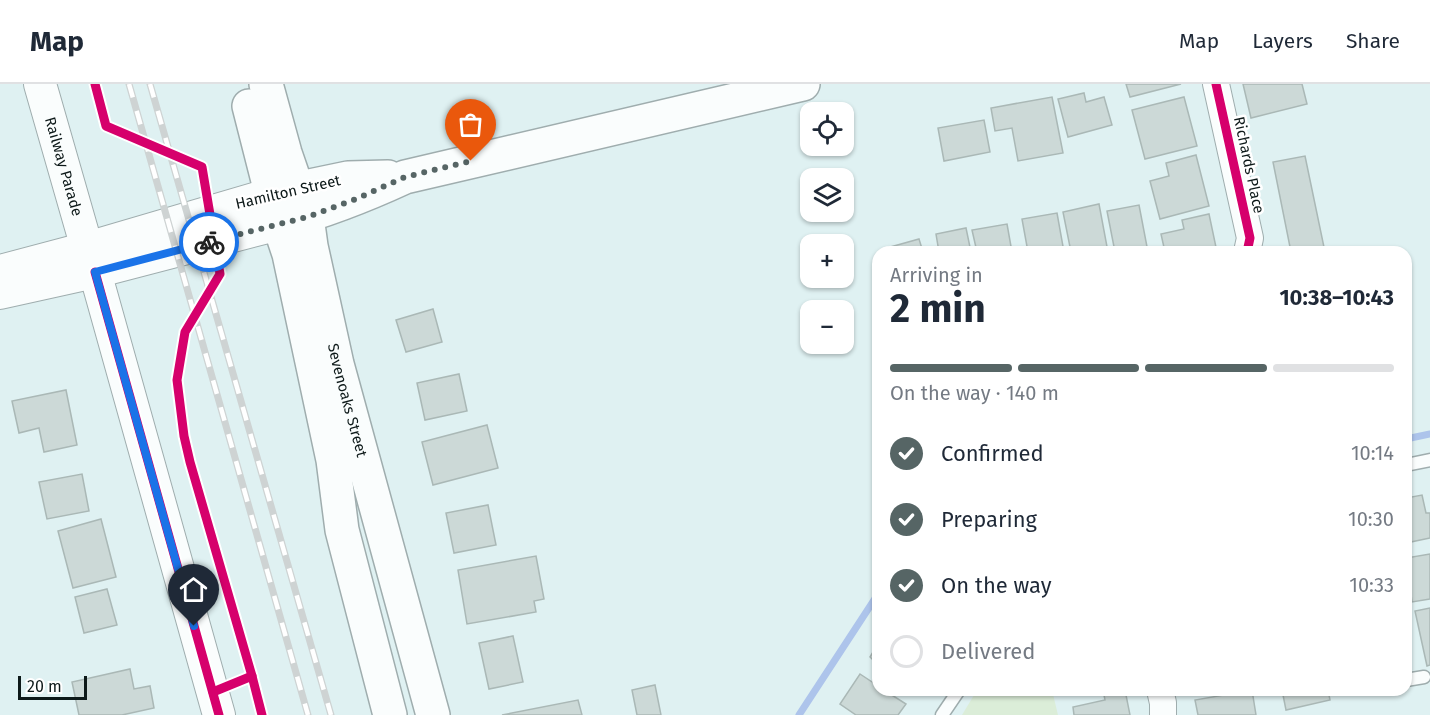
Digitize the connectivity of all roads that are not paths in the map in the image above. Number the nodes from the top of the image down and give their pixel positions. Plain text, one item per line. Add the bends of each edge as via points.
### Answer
1 (40, 84) edge
2 (243, 84) edge
3 (266, 84) edge
4 (803, 84) edge
5 (1216, 84) edge
6 (289, 206) junction
7 (1248, 246) edge
8 (91, 260) junction
9 (0, 271) edge
10 (0, 293) edge
11 (1430, 460) edge
12 (1412, 464) edge
13 (1424, 677) dead end
14 (1412, 679) edge
15 (954, 696) edge
16 (1161, 696) edge
17 (219, 715) edge
18 (390, 715) edge
19 (433, 715) edge
20 (942, 715) edge
21 (1163, 715) edge

1 - 8 street, Railway Parade
2 - 6 main road, Sevenoaks Street
3 - 6 main road, Sevenoaks Street via 285,153
4 - 6 main road, Hamilton Street via 405,177 356,199
5 - 7 street, Richards Place via 1250,238
6 - 8 street, Hamilton Street
6 - 18 main road, Sevenoaks Street via 289,254 333,460 342,530
6 - 19 main road, Sevenoaks Street via 312,246 337,364
8 - 9 street, Hamilton Street
8 - 10 street, Hamilton Street
8 - 17 street, Railway Parade
11 - 12 lane
13 - 14 lane
15 - 20 lane
16 - 21 street

